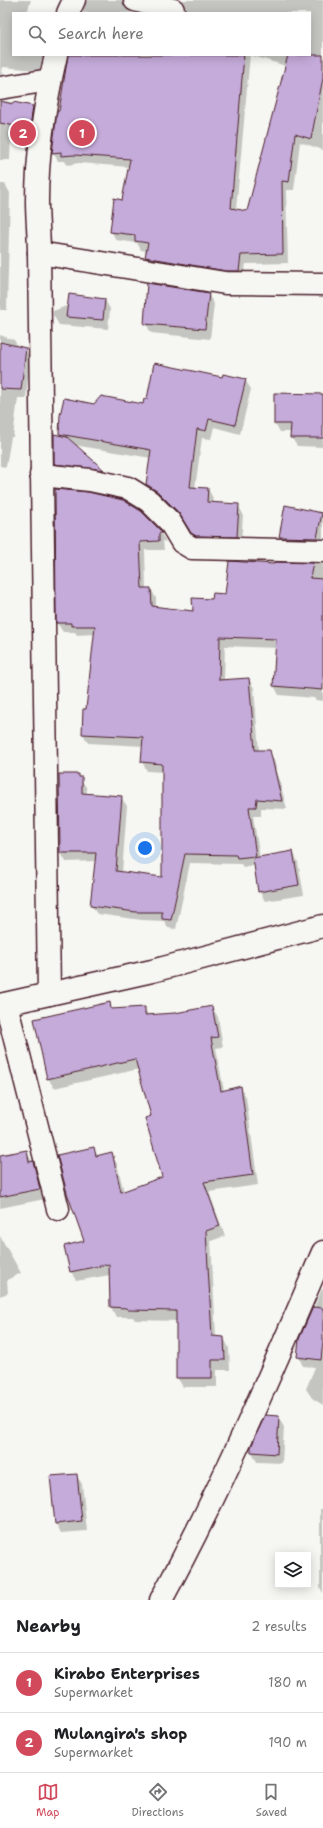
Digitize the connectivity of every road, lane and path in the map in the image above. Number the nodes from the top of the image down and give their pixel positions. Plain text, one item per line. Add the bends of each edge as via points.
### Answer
1 (74, 0) edge
2 (135, 0) edge
3 (173, 10) dead end
4 (68, 12) edge
5 (56, 56) edge
6 (50, 80) junction
7 (0, 88) edge
8 (39, 252) junction
9 (323, 284) edge
10 (41, 475) junction
11 (323, 551) edge
12 (323, 926) edge
13 (49, 994) junction
14 (3, 1004) edge
15 (58, 1209) dead end
16 (323, 1252) edge
17 (161, 1600) edge

1 - 4 street
2 - 3 street
5 - 6 street
6 - 7 street
6 - 8 street via 39,148
8 - 9 street via 225,283
8 - 10 street
10 - 11 street via 90,480 128,488 149,501 170,522 182,542 192,548
10 - 13 street
12 - 13 street via 152,971
13 - 14 street
14 - 15 street
16 - 17 street via 276,1362 216,1491

